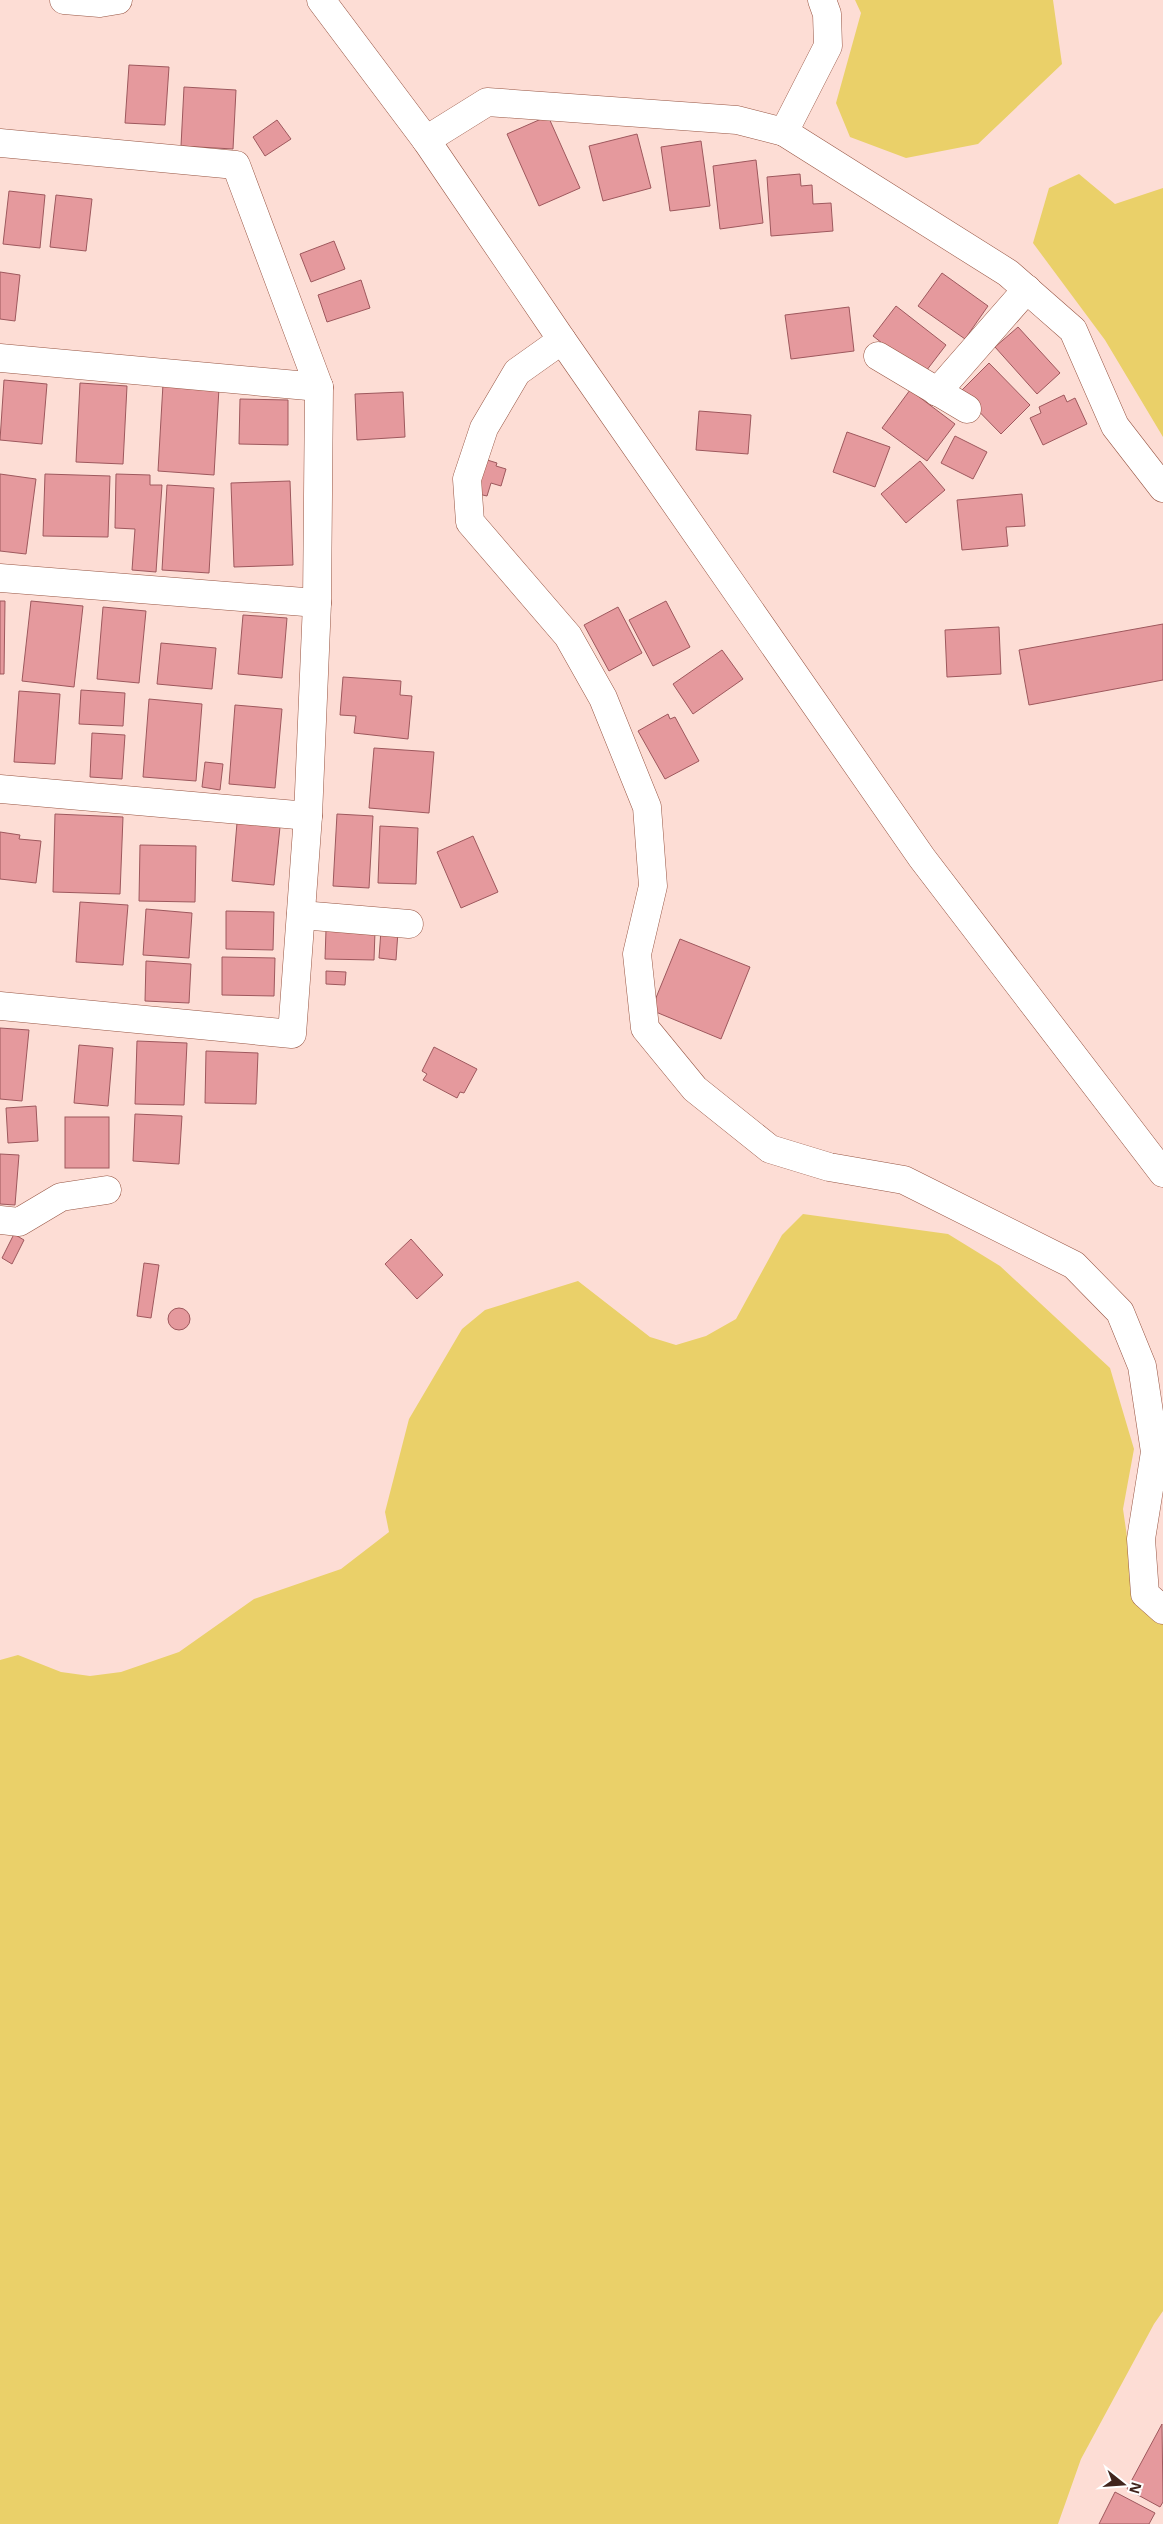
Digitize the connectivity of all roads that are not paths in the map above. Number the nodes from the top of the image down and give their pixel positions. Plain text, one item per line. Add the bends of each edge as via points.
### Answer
1 (64, 0) edge
2 (118, 0) edge
3 (321, 0) edge
4 (822, 0) edge
5 (784, 132) junction
6 (426, 140) junction
7 (0, 143) edge
8 (1027, 289) junction
9 (562, 340) junction
10 (878, 356) dead end
11 (0, 358) edge
12 (319, 387) junction
13 (937, 392) junction
14 (966, 409) dead end
15 (1163, 488) edge
16 (0, 578) edge
17 (317, 603) junction
18 (0, 789) edge
19 (308, 816) junction
20 (301, 915) junction
21 (409, 924) dead end
22 (0, 1006) edge
23 (1163, 1173) edge
24 (107, 1190) dead end
25 (0, 1220) edge
26 (1163, 1610) edge

1 - 2 street via 100,3
3 - 6 street
4 - 5 street via 827,14 828,46
5 - 6 street via 737,120 487,102
5 - 8 street via 1008,273
6 - 9 street
7 - 12 street via 236,165
8 - 13 street
8 - 15 street via 1074,330 1115,426
9 - 23 street via 922,858
9 - 26 street via 517,372 484,428 467,479 470,522 568,636 604,698 647,807 654,886 637,954 645,1028 694,1089 770,1149 829,1167 904,1180 1074,1266 1120,1312 1142,1366 1155,1452 1142,1539 1145,1594
10 - 13 street
11 - 12 street
12 - 17 street
13 - 14 street
16 - 17 street
17 - 19 street
18 - 19 street
19 - 20 street
20 - 21 street
20 - 22 street via 292,1034
24 - 25 street via 61,1197 19,1222

